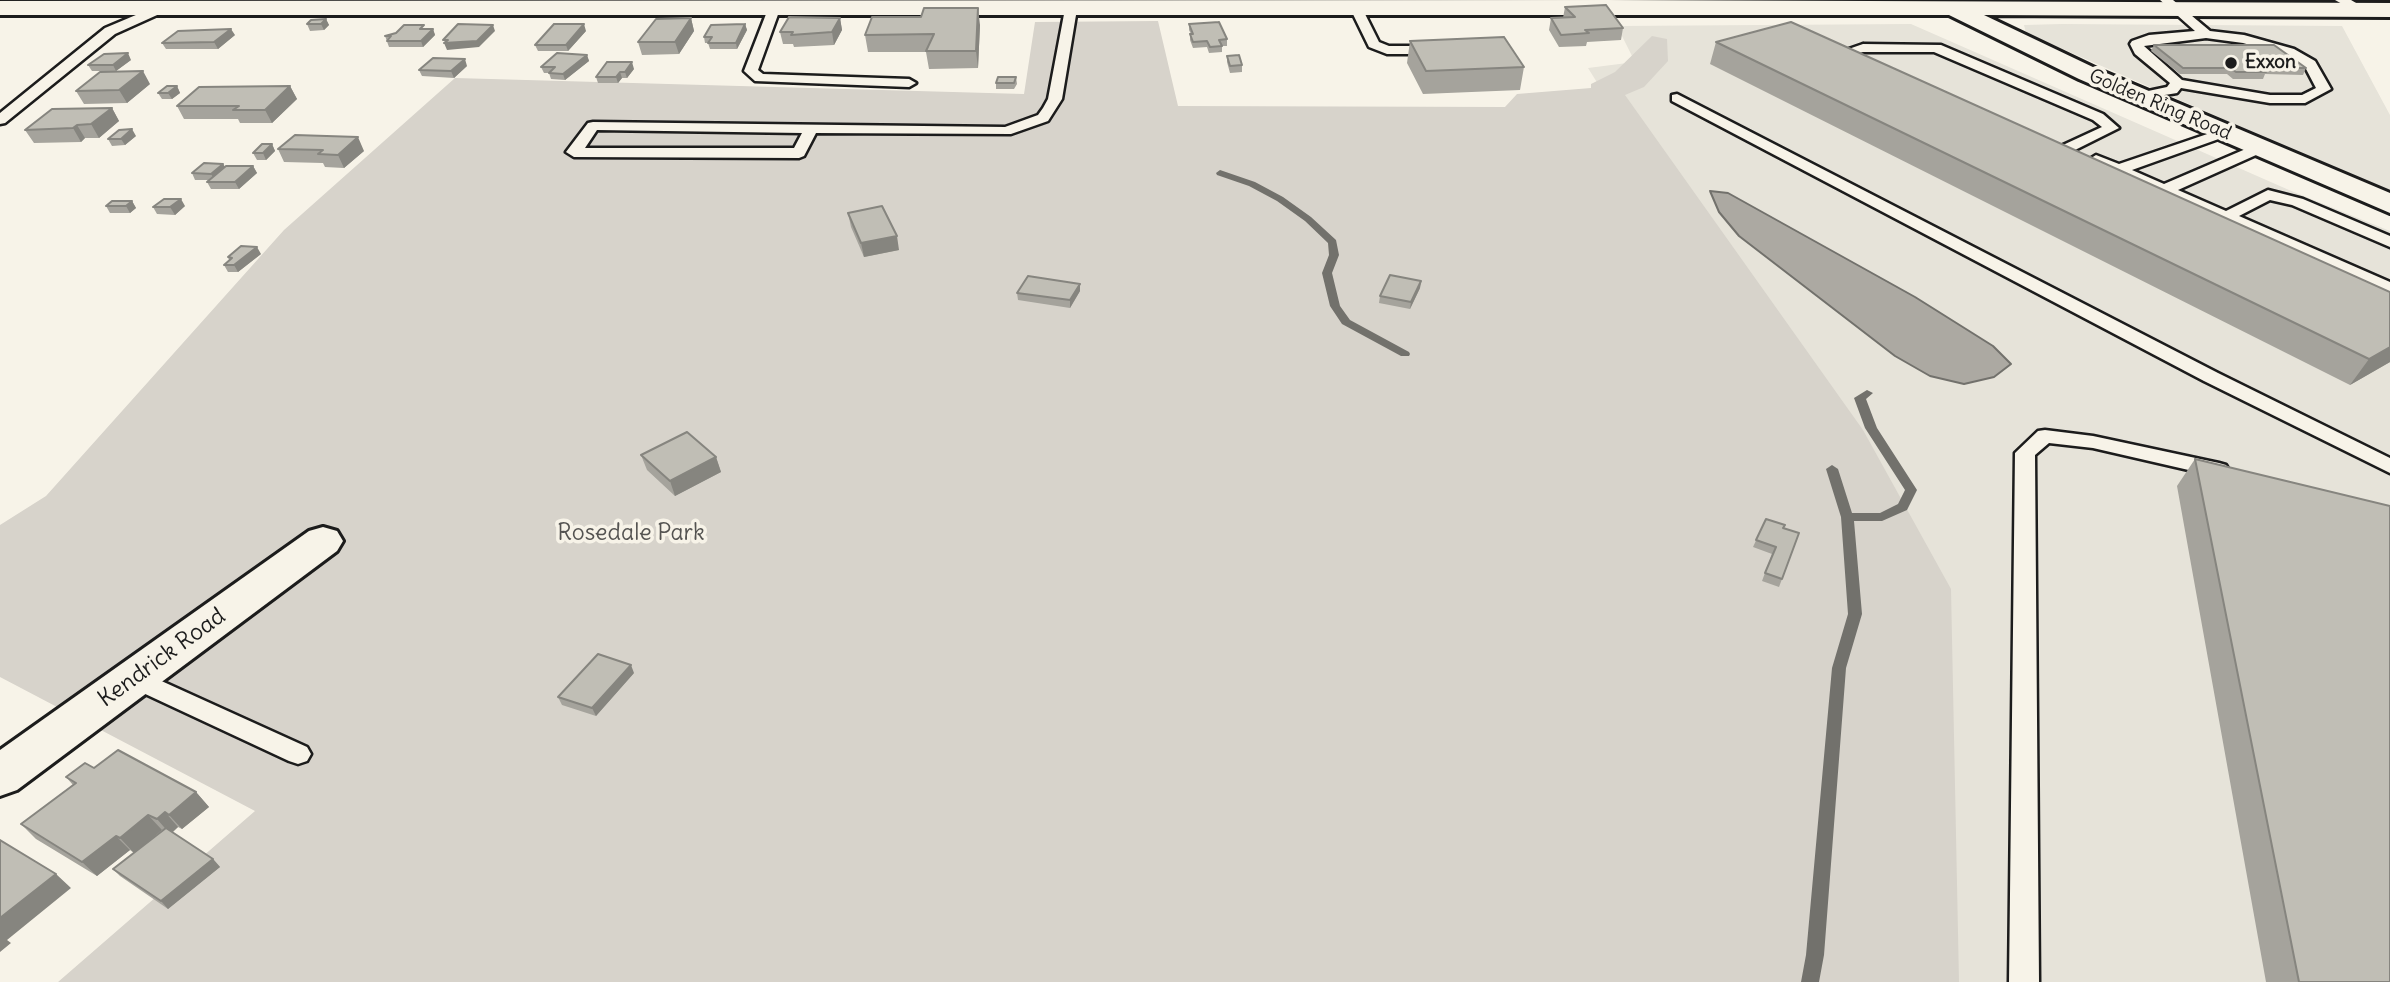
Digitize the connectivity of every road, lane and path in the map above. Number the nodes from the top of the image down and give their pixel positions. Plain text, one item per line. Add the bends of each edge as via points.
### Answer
1 (193, 0) edge
2 (2341, 0) edge
3 (363, 4) edge
4 (448, 4) edge
5 (530, 4) edge
6 (609, 4) edge
7 (1605, 4) edge
8 (1942, 4) edge
9 (2171, 5) edge
10 (0, 8) edge
11 (102, 8) junction
12 (162, 8) junction
13 (1356, 8) junction
14 (774, 9) junction
15 (1071, 9) junction
16 (2362, 10) junction
17 (2390, 10) edge
18 (110, 31) junction
19 (2206, 34) junction
20 (1452, 50) edge
21 (1872, 62) edge
22 (909, 83) dead end
23 (2178, 83) junction
24 (2139, 97) junction
25 (1678, 98) dead end
26 (0, 120) edge
27 (811, 128) junction
28 (2222, 133) junction
29 (2260, 148) junction
30 (2118, 170) junction
31 (2164, 190) junction
32 (2390, 204) edge
33 (2225, 217) junction
34 (2390, 242) edge
35 (2390, 288) edge
36 (2390, 466) edge
37 (2242, 475) edge
38 (323, 541) dead end
39 (135, 678) junction
40 (298, 754) dead end
41 (0, 776) edge
42 (2024, 982) edge

1 - 12 main road
2 - 16 lane
3 - 4 main road
3 - 12 main road
4 - 5 main road
5 - 6 main road
6 - 14 main road
7 - 8 main road
7 - 13 main road
8 - 9 main road
8 - 24 main road, Golden Ring Road
9 - 16 main road
9 - 19 lane
10 - 11 main road
11 - 12 main road
11 - 18 lane
12 - 18 lane
13 - 15 main road
13 - 20 lane via 1374,44 1387,50
14 - 15 main road
14 - 22 lane via 751,71 760,78
15 - 27 lane via 1055,99 1043,118 1006,131
16 - 17 main road
18 - 26 lane
19 - 23 lane via 2137,44
19 - 23 lane via 2289,52 2310,64 2324,89 2305,99 2270,99
21 - 30 lane via 1847,52 1937,48 2098,117 2112,128 2062,145
23 - 24 lane via 2172,90
24 - 28 main road, Golden Ring Road
25 - 36 lane
27 - 27 lane via 799,153 574,152 593,126
28 - 29 main road, Golden Ring Road
28 - 30 lane
29 - 31 lane
29 - 32 main road, Golden Ring Road
30 - 31 lane
31 - 33 lane
33 - 34 lane via 2267,195 2297,202
33 - 35 lane
37 - 42 lane via 2045,436 2025,453
38 - 39 main road, Kendrick Road
39 - 40 lane
39 - 41 main road, Kendrick Road

